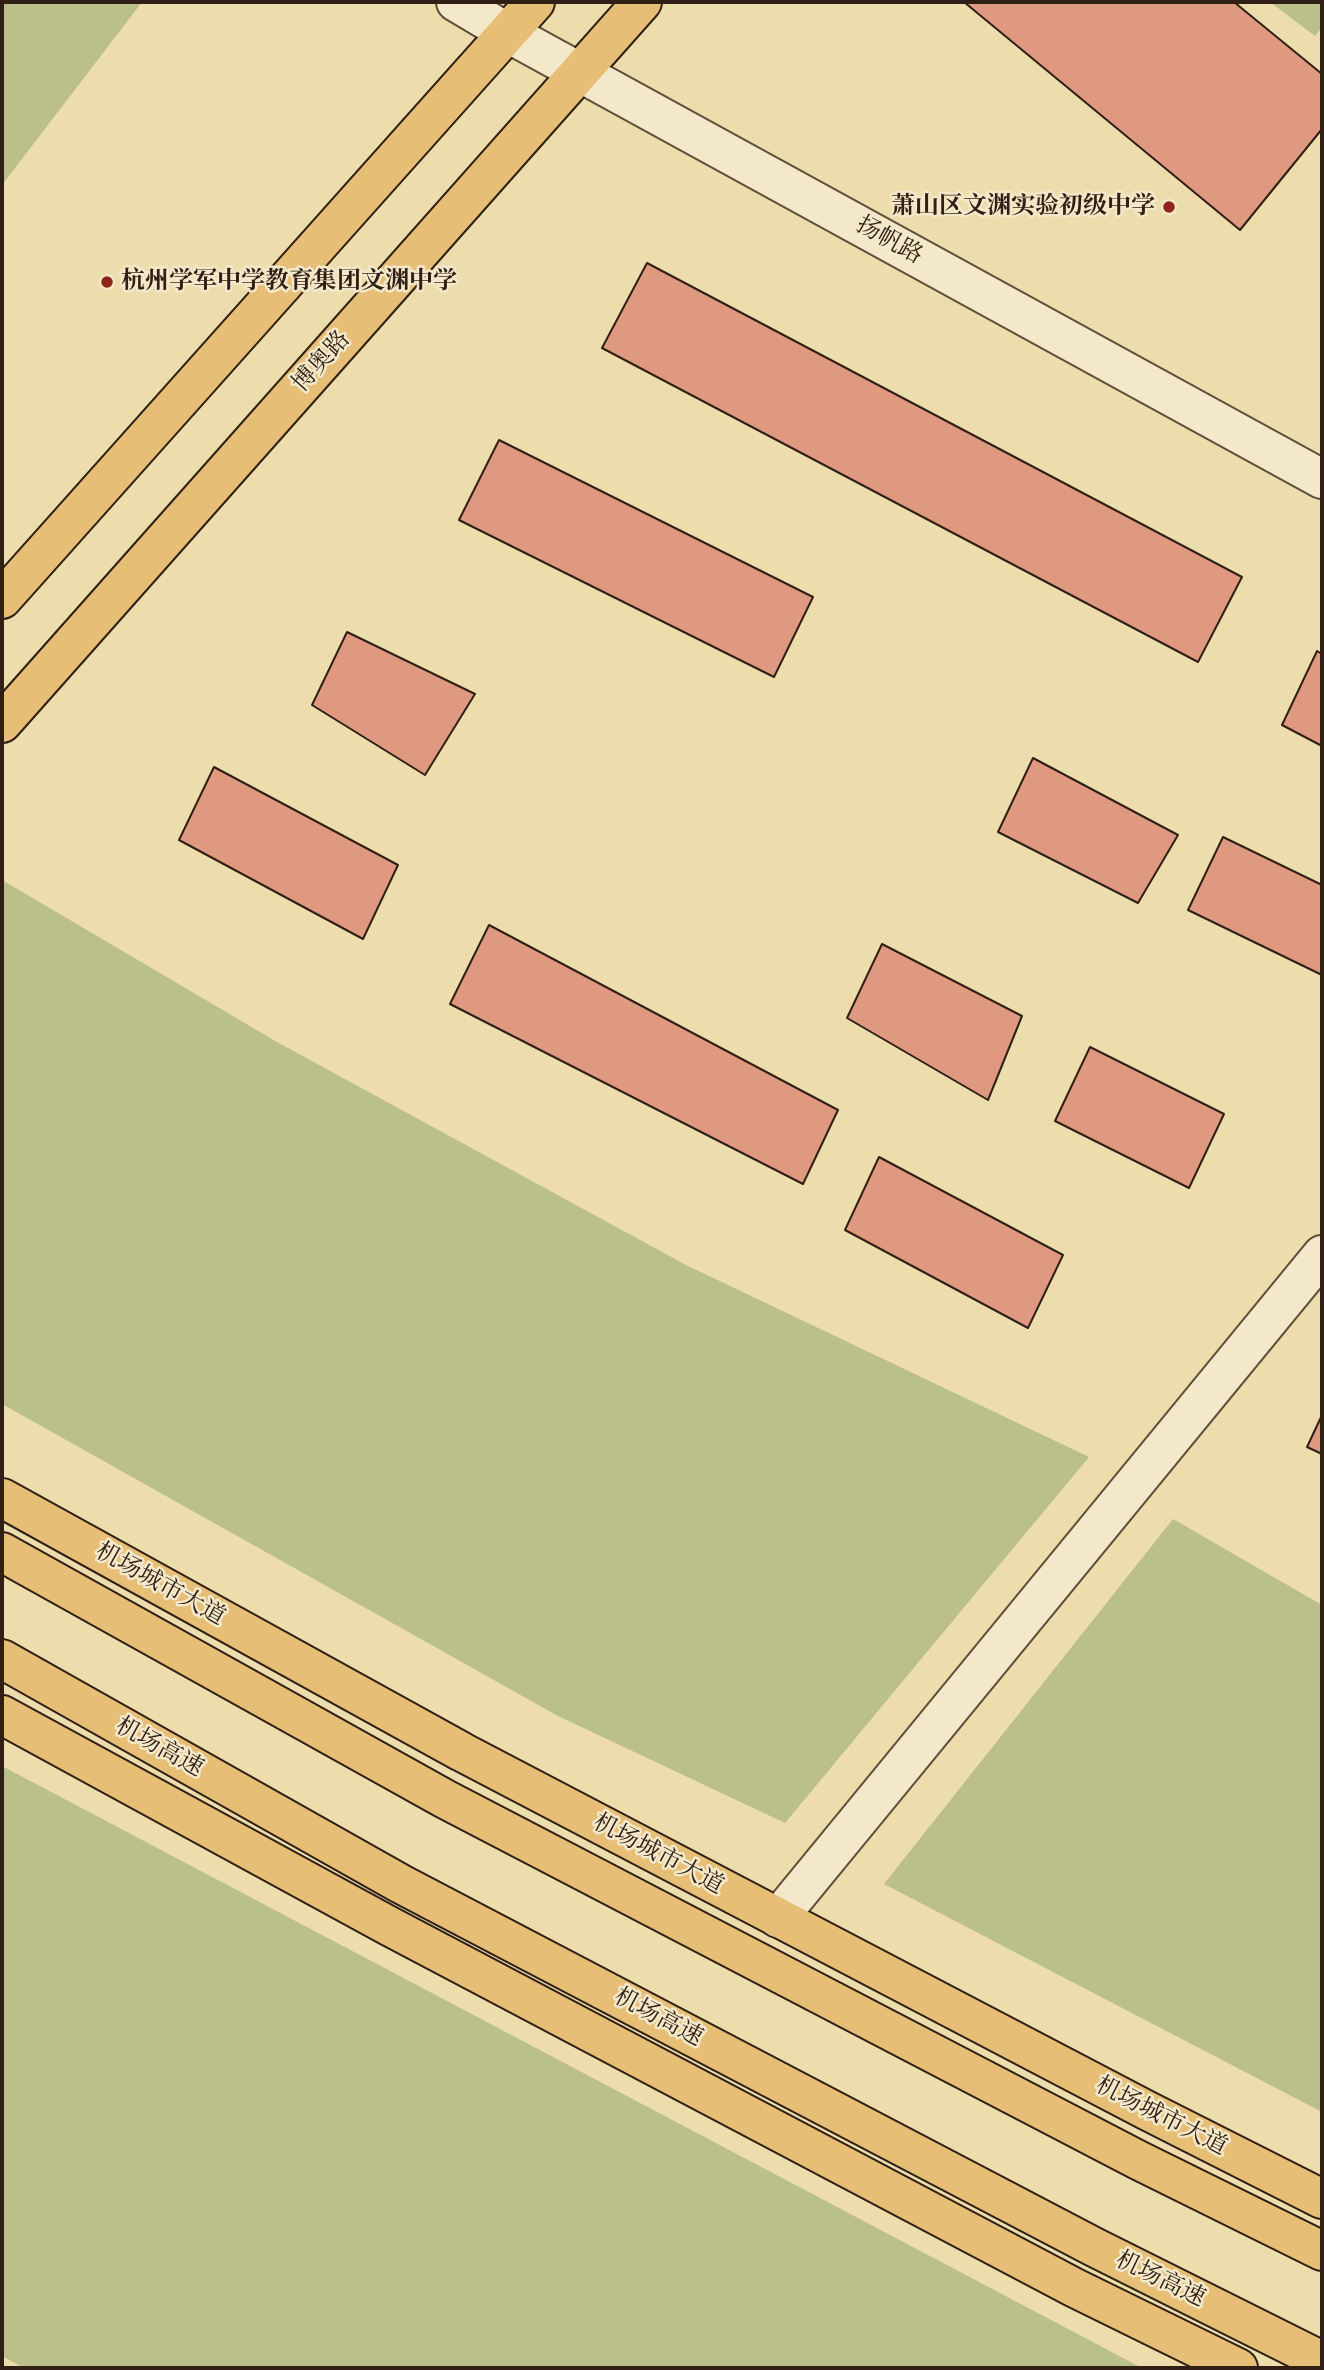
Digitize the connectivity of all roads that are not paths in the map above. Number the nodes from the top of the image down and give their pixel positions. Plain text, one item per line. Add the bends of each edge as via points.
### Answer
1 (456, 2) edge
2 (535, 2) edge
3 (642, 2) edge
4 (508, 33) junction
5 (580, 72) junction
6 (1322, 479) edge
7 (2, 599) edge
8 (2, 723) edge
9 (1322, 1255) edge
10 (2, 1498) edge
11 (2, 1552) edge
12 (2, 1659) edge
13 (2, 1715) edge
14 (778, 1917) junction
15 (1322, 2199) edge
16 (1322, 2251) edge
17 (1322, 2361) edge
18 (1238, 2368) edge

1 - 4 street, 扬帆路
2 - 4 main road
3 - 5 main road, 博奥路
4 - 5 street, 扬帆路
4 - 7 main road
5 - 6 street, 扬帆路
5 - 8 main road, 博奥路
9 - 14 street
10 - 14 main road, 机场城市大道 via 462,1752
11 - 16 main road via 445,1799
12 - 17 main road, 机场高速 via 401,1884 1094,2247
13 - 18 main road via 389,1926 1063,2281
14 - 15 main road, 机场城市大道

